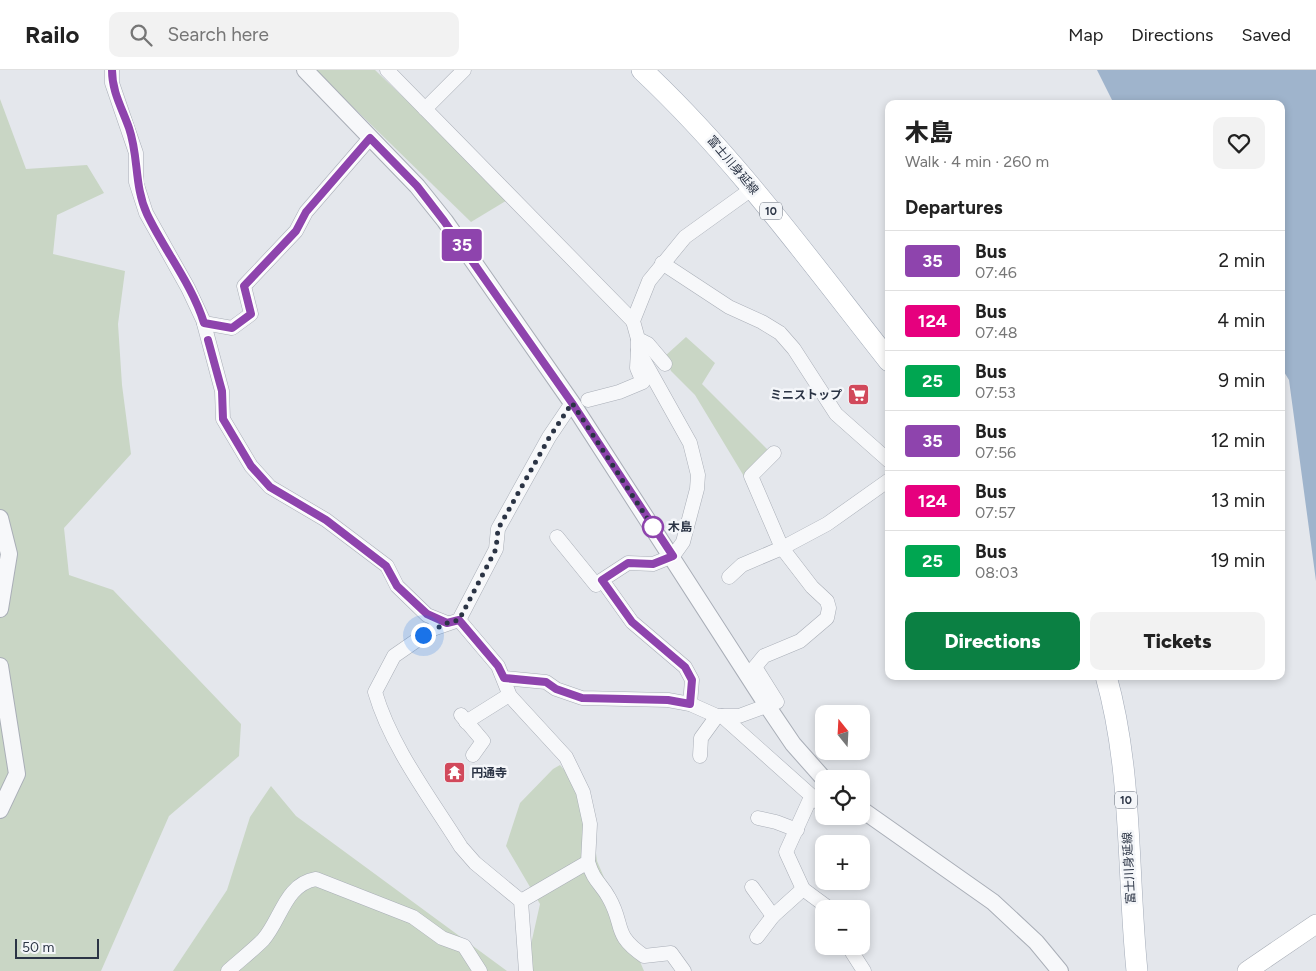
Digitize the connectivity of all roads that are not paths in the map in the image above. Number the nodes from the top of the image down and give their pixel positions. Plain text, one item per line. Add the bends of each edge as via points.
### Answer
1 (112, 70) edge
2 (305, 70) edge
3 (388, 70) edge
4 (464, 70) edge
5 (642, 70) edge
6 (425, 109) junction
7 (370, 138) junction
8 (753, 188) junction
9 (662, 263) junction
10 (633, 321) junction
11 (204, 323) junction
12 (638, 345) junction
13 (885, 356) edge
14 (665, 364) dead end
15 (580, 402) junction
16 (774, 453) dead end
17 (885, 457) edge
18 (885, 483) edge
19 (0, 518) edge
20 (557, 537) dead end
21 (782, 548) junction
22 (673, 556) junction
23 (729, 577) dead end
24 (596, 585) dead end
25 (0, 609) edge
26 (453, 622) junction
27 (0, 666) edge
28 (504, 678) junction
29 (1107, 680) edge
30 (509, 695) junction
31 (690, 704) junction
32 (768, 707) junction
33 (719, 716) junction
34 (473, 756) dead end
35 (700, 756) dead end
36 (816, 770) edge
37 (811, 797) junction
38 (815, 800) edge
39 (0, 810) edge
40 (870, 815) edge
41 (758, 818) dead end
42 (797, 830) junction
43 (588, 862) junction
44 (752, 887) dead end
45 (803, 889) junction
46 (818, 900) edge
47 (521, 901) junction
48 (773, 916) junction
49 (1316, 924) edge
50 (756, 937) dead end
51 (854, 955) edge
52 (228, 971) edge
53 (480, 971) edge
54 (526, 971) edge
55 (684, 971) edge
56 (864, 971) edge
57 (1060, 971) edge
58 (1137, 971) edge
59 (1247, 971) edge

1 - 11 street via 112,83 136,153 136,182 146,213
2 - 7 street
3 - 6 street
4 - 6 street
5 - 8 main road, 富士川身延線 / 10 via 687,113
6 - 10 street
7 - 11 street via 306,212 296,231 244,286 251,314 232,328
7 - 15 street via 417,186
8 - 9 street via 685,237
8 - 13 main road, 富士川身延線 / 10
9 - 10 street via 649,281
9 - 17 street via 729,307 780,333 794,348 836,414
10 - 12 street
11 - 26 street via 222,391 223,419 251,466 270,487 326,520 386,566 397,586 427,614
12 - 14 street via 648,344
12 - 15 street via 637,368 643,382
12 - 22 street via 690,443 698,475 683,542
15 - 22 street
15 - 26 street via 549,438 498,529 496,549
16 - 21 street via 751,476
18 - 21 street via 827,524
19 - 25 street via 9,554
20 - 24 street
21 - 23 street via 742,565
21 - 32 street via 827,601 829,608 827,618 800,641 764,656 756,667 777,702
22 - 31 street via 653,564 628,563 602,580 632,622 685,667 692,680
22 - 32 street
26 - 28 street via 498,666
26 - 47 street via 433,629 394,656 375,692 394,738 461,848
27 - 39 street via 17,774
28 - 30 street
28 - 31 street via 546,682 582,698 668,700
29 - 58 main road, 富士川身延線 / 10 via 1116,711 1124,766
30 - 34 street via 464,718 483,741
30 - 43 street via 566,757 583,792 590,824
31 - 33 street
32 - 33 street via 739,716
32 - 36 street via 793,744
33 - 35 street via 701,738
33 - 37 street
37 - 38 street
37 - 42 street
40 - 57 street via 993,902 1036,942
41 - 42 street
42 - 45 street via 786,852
43 - 47 street
43 - 55 street via 593,878 610,898 620,931 629,946 644,956 671,953
44 - 48 street
45 - 46 street
45 - 48 street
47 - 54 street
48 - 50 street
49 - 59 main road
51 - 56 street
52 - 53 street via 264,940 300,884 316,879 413,917 442,938 464,946

